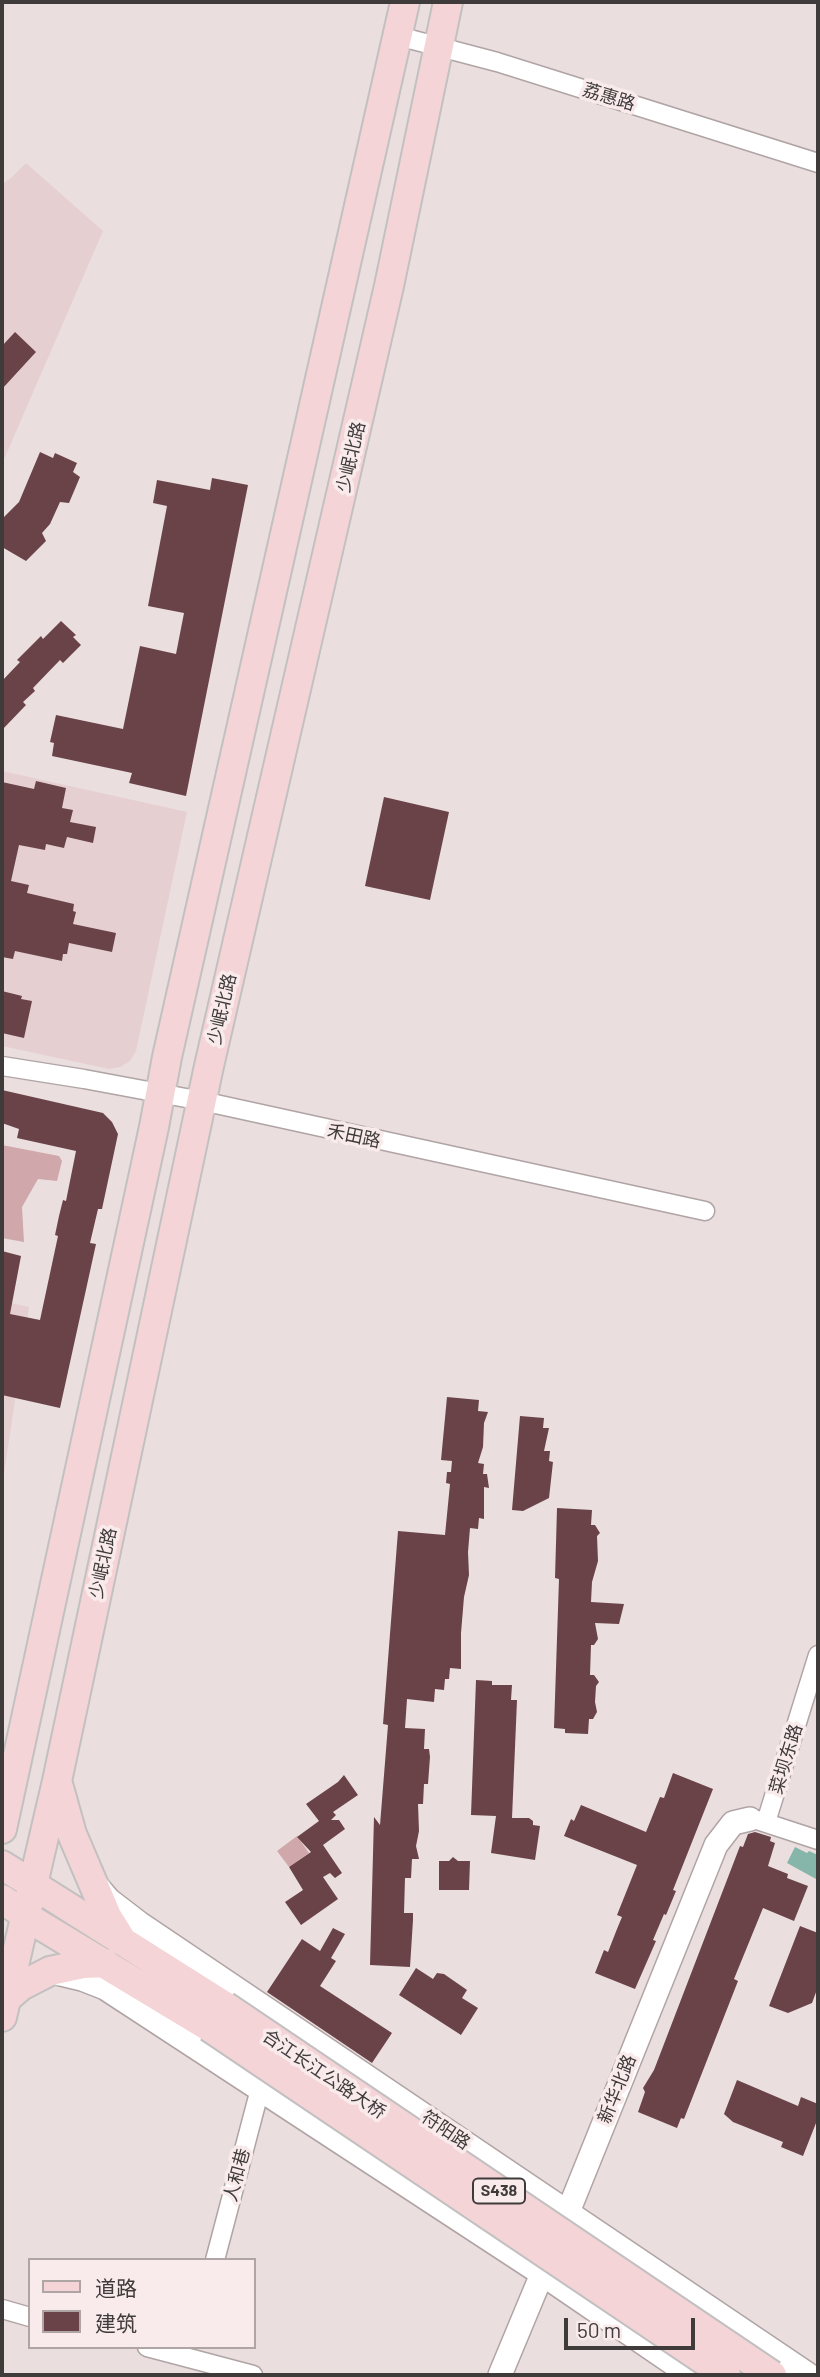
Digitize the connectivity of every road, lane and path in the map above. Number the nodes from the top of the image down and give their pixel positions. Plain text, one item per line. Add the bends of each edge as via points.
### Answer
1 (405, 2) edge
2 (448, 2) edge
3 (398, 36) junction
4 (437, 47) junction
5 (818, 163) edge
6 (2, 1066) edge
7 (160, 1094) junction
8 (202, 1101) junction
9 (705, 1211) dead end
10 (44, 1636) junction
11 (86, 1645) junction
12 (818, 1656) edge
13 (9, 1773) edge
14 (57, 1781) junction
15 (758, 1821) junction
16 (2, 1829) edge
17 (818, 1840) edge
18 (2, 1865) edge
19 (90, 1877) junction
20 (32, 1884) junction
21 (2, 1899) edge
22 (25, 1914) junction
23 (123, 1941) junction
24 (105, 1963) junction
25 (50, 1971) junction
26 (4, 2008) edge
27 (217, 2017) junction
28 (260, 2089) junction
29 (544, 2197) junction
30 (568, 2213) junction
31 (506, 2251) junction
32 (216, 2258) edge
33 (542, 2274) junction
34 (2, 2309) edge
35 (28, 2316) edge
36 (161, 2349) edge
37 (190, 2353) edge
38 (221, 2371) edge
39 (253, 2375) edge
40 (500, 2375) edge
41 (690, 2375) edge
42 (726, 2375) edge
43 (772, 2375) edge
44 (809, 2375) edge

1 - 3 main road
2 - 4 main road, 少岷北路
3 - 4 street, 荔惠路
3 - 7 main road
4 - 5 street, 荔惠路
4 - 8 main road, 少岷北路 via 389,286
6 - 7 street, 禾田路
7 - 8 street, 禾田路
7 - 10 main road
8 - 9 street, 禾田路
8 - 11 main road, 少岷北路
10 - 11 main road
10 - 13 main road
11 - 14 main road, 少岷北路
12 - 15 street, 菜坝东路
13 - 16 main road
14 - 19 main road
14 - 20 main road, 少岷北路
15 - 17 street
15 - 30 street, 新华北路 via 733,1823 716,1845
18 - 20 main road, S438
19 - 23 main road
19 - 29 street, 符阳路 via 108,1900 139,1923
20 - 22 main road, 少岷北路
20 - 23 main road, S438
21 - 22 main road, S438
22 - 24 main road, S438
22 - 26 main road, 少岷北路
23 - 27 main road, S438
24 - 25 main road
24 - 27 main road, S438
25 - 26 main road via 21,1986
25 - 28 street via 105,1988
27 - 42 main road, 合江长江公路大桥 / S438, bridge
27 - 43 main road, 合江长江公路大桥 / S438, bridge
28 - 31 street
28 - 32 street, 人和巷
29 - 30 street, 符阳路
29 - 31 street via 547,2222 530,2248
30 - 33 street, 新华北路
30 - 44 street, 符阳路
31 - 33 street
33 - 40 street, 新华北路
33 - 41 street
34 - 35 street
36 - 37 street
37 - 38 street
38 - 39 street

